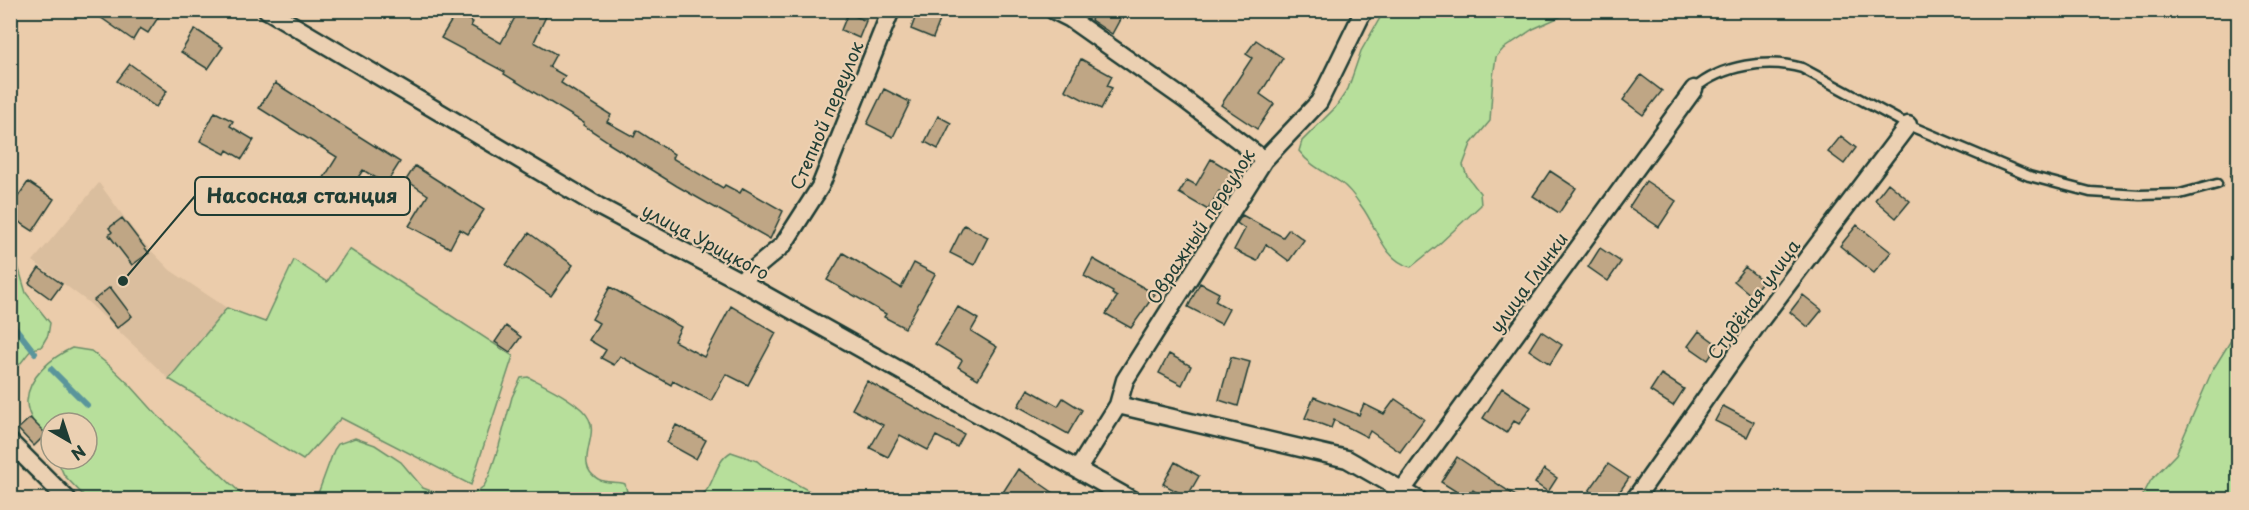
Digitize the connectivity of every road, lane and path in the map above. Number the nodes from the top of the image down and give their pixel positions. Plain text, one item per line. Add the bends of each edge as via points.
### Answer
1 (267, 10) edge
2 (891, 10) edge
3 (1053, 10) edge
4 (1364, 10) edge
5 (1694, 89) joint
6 (1908, 124) junction
7 (1264, 160) junction
8 (2217, 184) dead end
9 (740, 280) junction
10 (1118, 405) junction
11 (10, 442) edge
12 (1078, 469) junction
13 (1398, 494) edge
14 (68, 500) edge
15 (1132, 500) edge
16 (1419, 500) edge
17 (1634, 500) edge

1 - 9 street, улица Урицкого via 598,206
2 - 9 street, Степной переулок via 820,187 783,245
3 - 7 street via 1184,99
4 - 7 street, Овражный переулок via 1319,102
5 - 6 lane via 1719,72 1785,63 1802,68
5 - 13 street, улица Глинки
6 - 8 lane via 2029,176 2090,192 2180,194
6 - 17 street, Студёная улица via 1757,325
7 - 10 street, Овражный переулок via 1125,380
9 - 12 street, улица Урицкого
10 - 12 street, Овражный переулок
10 - 13 street via 1347,459
11 - 14 street
12 - 15 street, улица Урицкого
13 - 16 street

